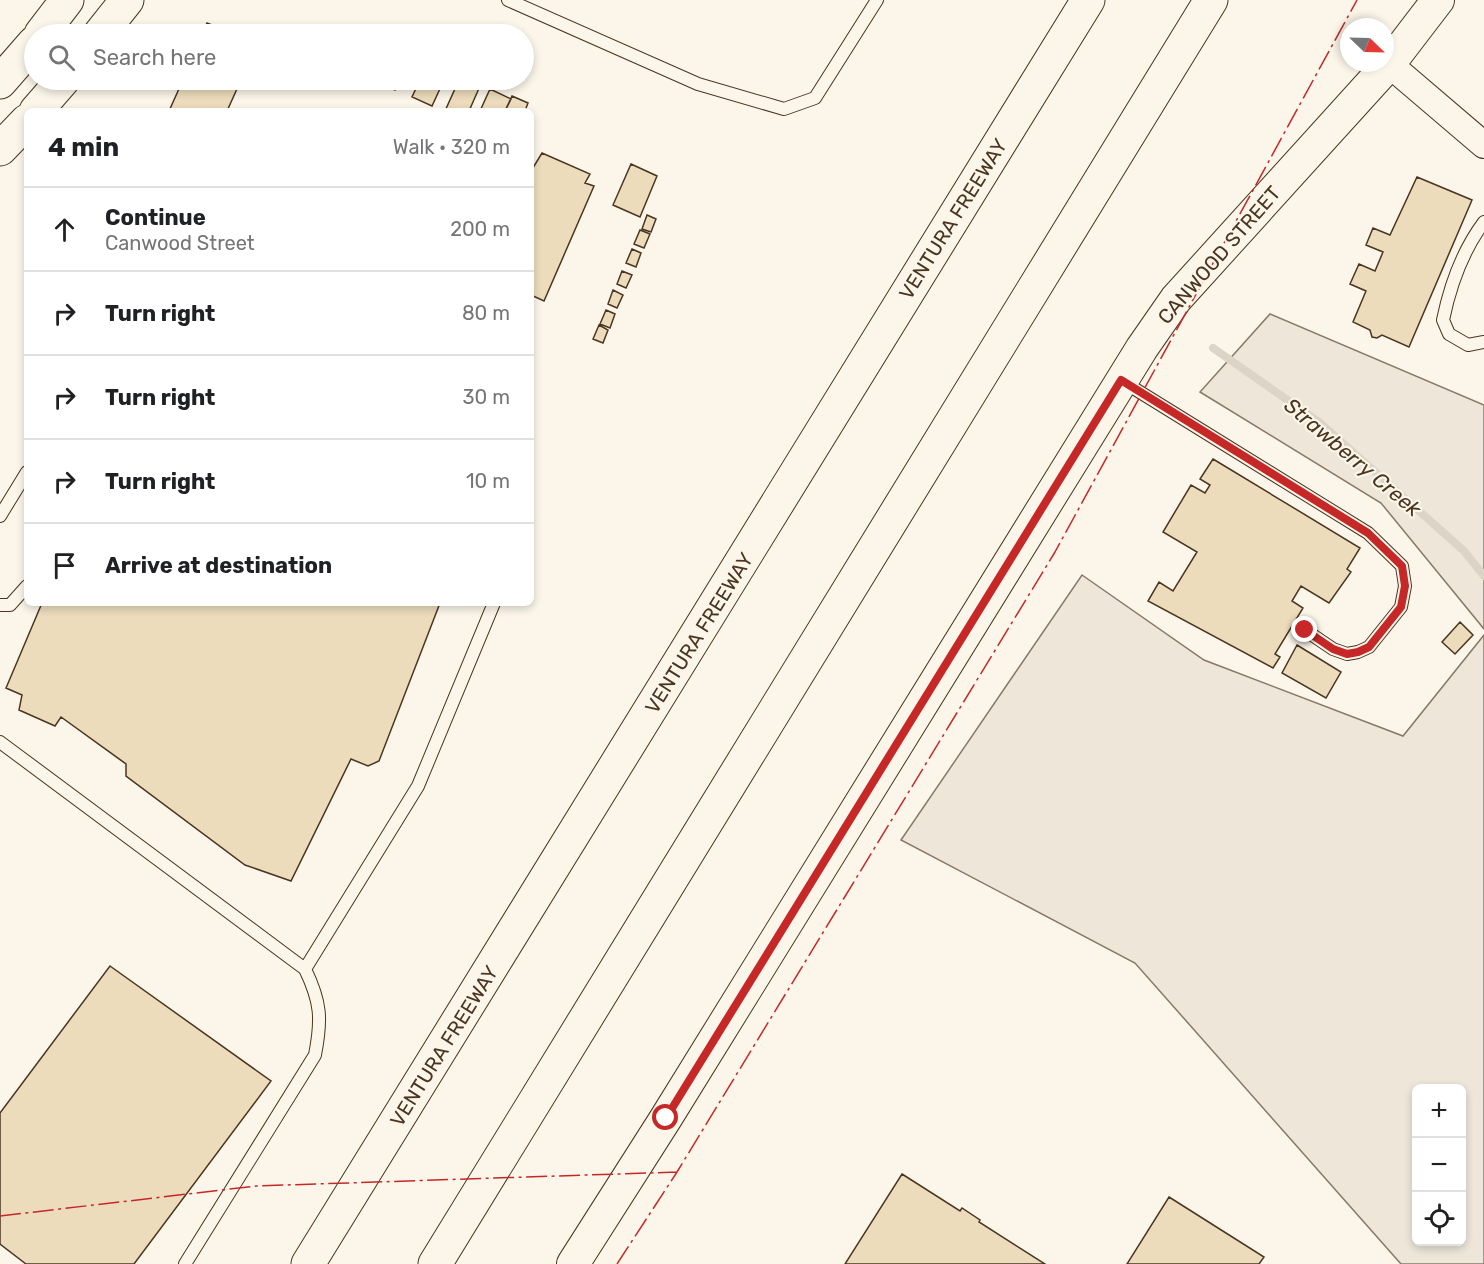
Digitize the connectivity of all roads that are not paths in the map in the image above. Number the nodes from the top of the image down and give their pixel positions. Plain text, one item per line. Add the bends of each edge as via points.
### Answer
1 (67, 0) edge
2 (127, 0) edge
3 (508, 0) edge
4 (877, 0) edge
5 (1088, 0) edge
6 (1211, 0) edge
7 (1438, 0) edge
8 (49, 24) edge
9 (108, 24) edge
10 (24, 54) edge
11 (1394, 57) edge
12 (1394, 68) edge
13 (1382, 72) edge
14 (0, 82) edge
15 (54, 90) edge
16 (39, 108) edge
17 (1484, 145) edge
18 (1484, 222) edge
19 (1484, 342) edge
20 (1121, 380) junction
21 (24, 477) edge
22 (0, 516) edge
23 (24, 589) edge
24 (0, 605) edge
25 (493, 606) edge
26 (1305, 630) dead end
27 (0, 742) edge
28 (305, 969) junction
29 (185, 1264) edge
30 (308, 1264) edge
31 (435, 1264) edge
32 (573, 1264) edge

1 - 8 main road
2 - 9 main road
3 - 4 lane via 698,84 784,109 815,98
5 - 30 main road, VENTURA FREEWAY
6 - 31 main road
7 - 11 street, CANWOOD STREET
10 - 14 main road
12 - 17 street
13 - 20 street, CANWOOD STREET via 1176,299
15 - 16 main road
18 - 19 lane via 1457,274 1443,320 1449,334 1468,345
20 - 26 lane via 1368,533 1402,566 1405,586 1401,607 1369,647 1347,654
20 - 32 street, CANWOOD STREET
21 - 22 lane
23 - 24 lane via 10,605
25 - 28 lane via 418,786
27 - 28 lane
28 - 29 lane via 317,993 321,1023 315,1055

